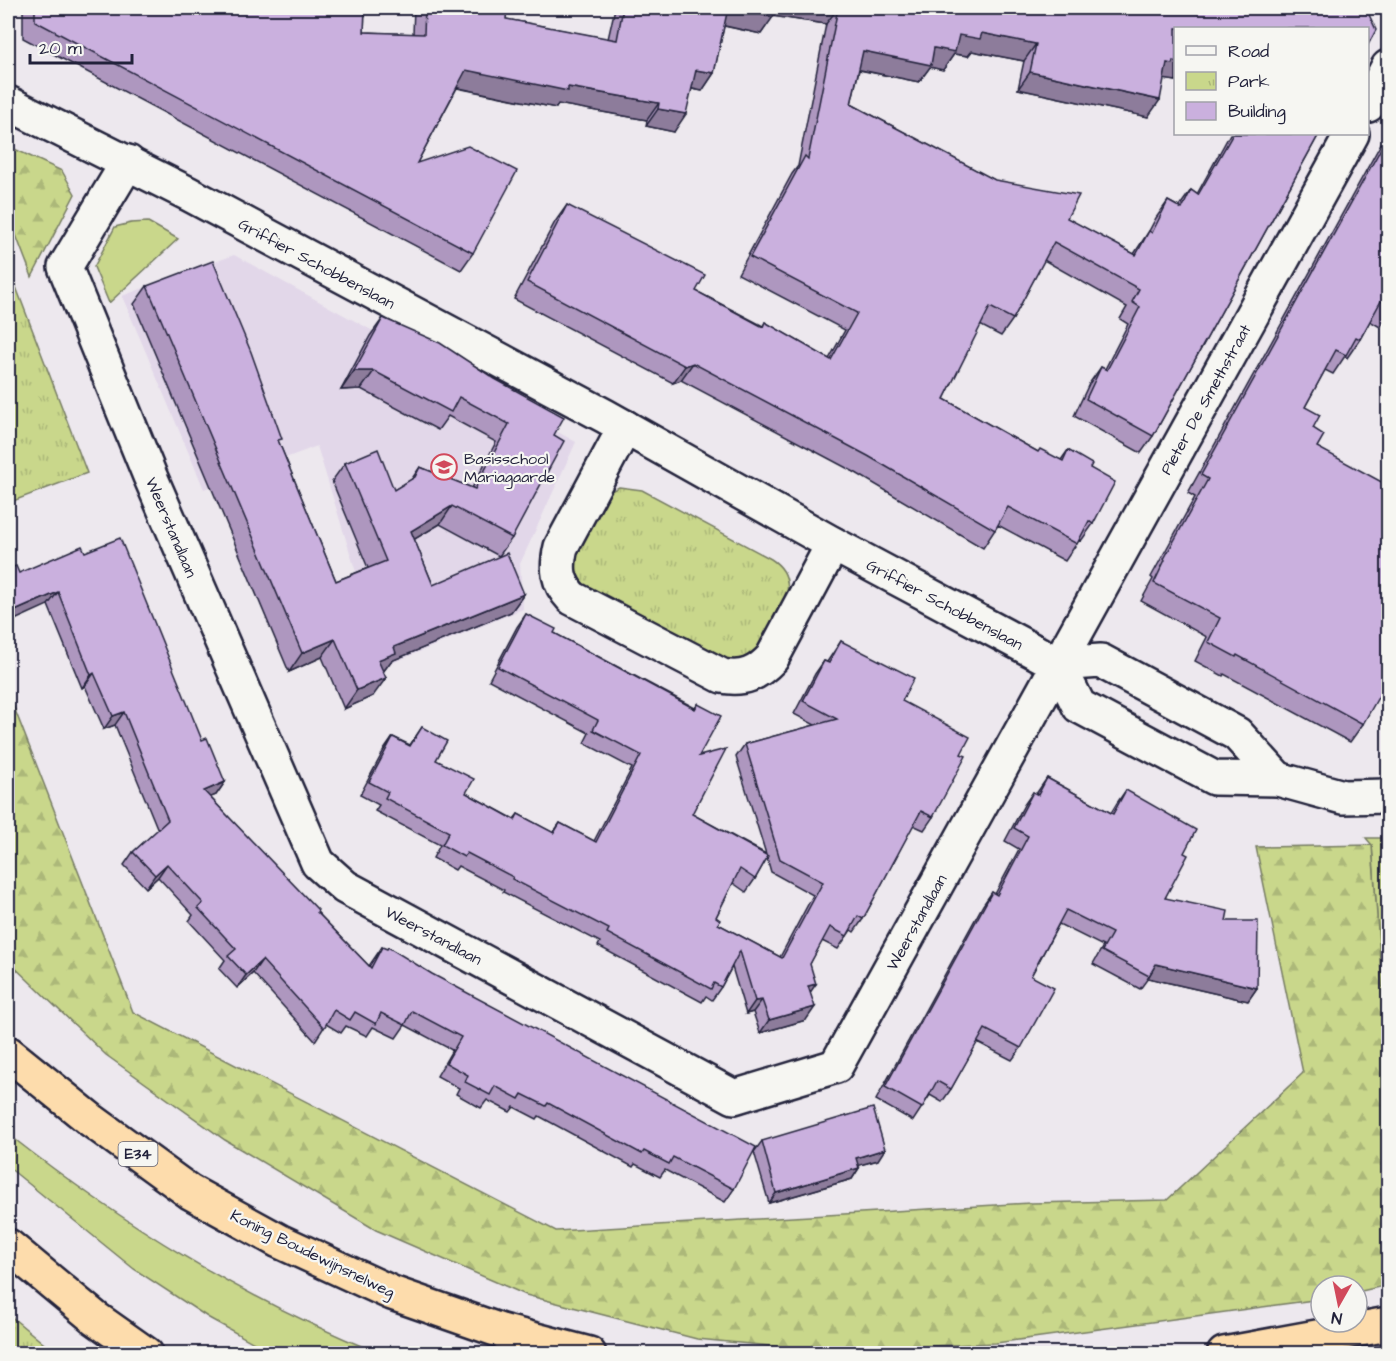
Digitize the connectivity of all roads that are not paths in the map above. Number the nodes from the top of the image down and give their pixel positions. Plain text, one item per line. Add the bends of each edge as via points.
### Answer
1 (1389, 67) edge
2 (8, 103) edge
3 (1369, 103) edge
4 (1351, 135) edge
5 (128, 162) junction
6 (625, 427) junction
7 (833, 543) junction
8 (1058, 664) junction
9 (1278, 779) junction
10 (1389, 796) edge
11 (8, 1053) edge
12 (8, 1246) edge
13 (1389, 1324) edge
14 (146, 1353) edge
15 (589, 1353) edge
16 (1224, 1353) edge

1 - 3 street
2 - 5 street, Griffier Schobbenslaan
4 - 8 street, Pieter De Smethstraat
5 - 6 street, Griffier Schobbenslaan
5 - 8 street, Weerstandlaan via 65,267 150,476 318,863 345,887 734,1097 836,1066
6 - 7 street, Griffier Schobbenslaan
6 - 7 street via 561,547 558,576 572,598 722,676 737,679 762,669 772,658
7 - 8 street, Griffier Schobbenslaan
8 - 9 street via 1101,662 1237,734
8 - 9 street via 1078,706 1214,778
9 - 10 street via 1343,797
11 - 15 highway, Koning Boudewijnsnelweg / E34 via 190,1192 279,1241 392,1293 501,1331
12 - 14 highway via 95,1318
13 - 16 highway

